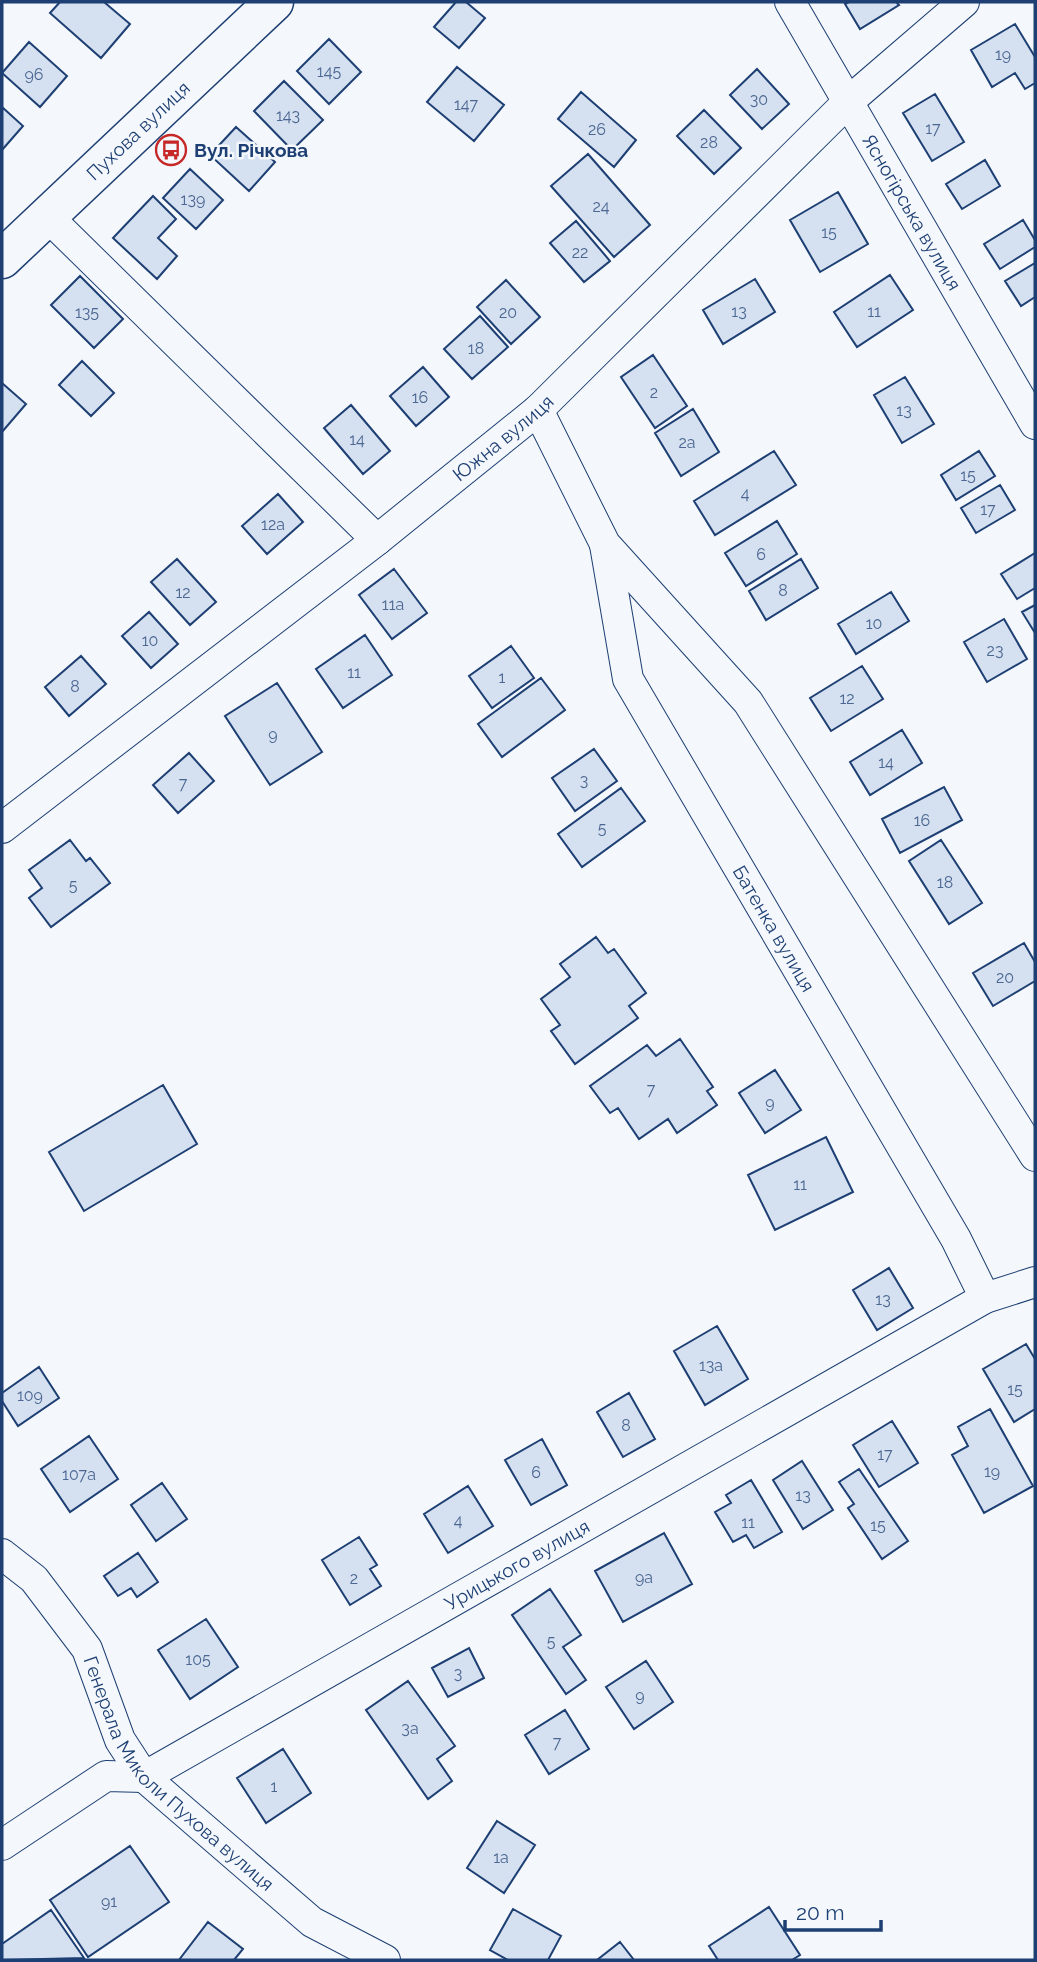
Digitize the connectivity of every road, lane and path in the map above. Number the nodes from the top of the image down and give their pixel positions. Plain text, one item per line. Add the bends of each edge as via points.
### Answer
1 (274, 2) edge
2 (790, 2) edge
3 (964, 2) edge
4 (849, 101) junction
5 (47, 216) junction
6 (2, 259) edge
7 (538, 410) junction
8 (1035, 424) edge
9 (377, 540) junction
10 (605, 544) junction
11 (2, 828) edge
12 (1035, 1156) edge
13 (1035, 1282) edge
14 (985, 1298) junction
15 (2, 1554) edge
16 (144, 1777) junction
17 (2, 1845) edge
18 (385, 1960) edge

1 - 5 main road, Пухова вулиця
2 - 4 street, Ясногірська вулиця
3 - 4 street, Южна вулиця
4 - 7 street, Южна вулиця
4 - 8 street, Ясногірська вулиця
5 - 6 main road, Пухова вулиця
5 - 9 street
7 - 9 street, Южна вулиця
7 - 10 street, Батенка вулиця
9 - 11 street, Южна вулиця
10 - 12 street, Батенка вулиця via 748,702
10 - 14 street, Батенка вулиця via 628,679 956,1239
13 - 14 street, Урицького вулиця
14 - 16 street, Урицького вулиця
15 - 16 street, Генерала Миколи Пухова вулиця via 34,1579 87,1649 120,1740
16 - 17 street via 106,1776
16 - 18 street, Генерала Миколи Пухова вулиця via 312,1922

